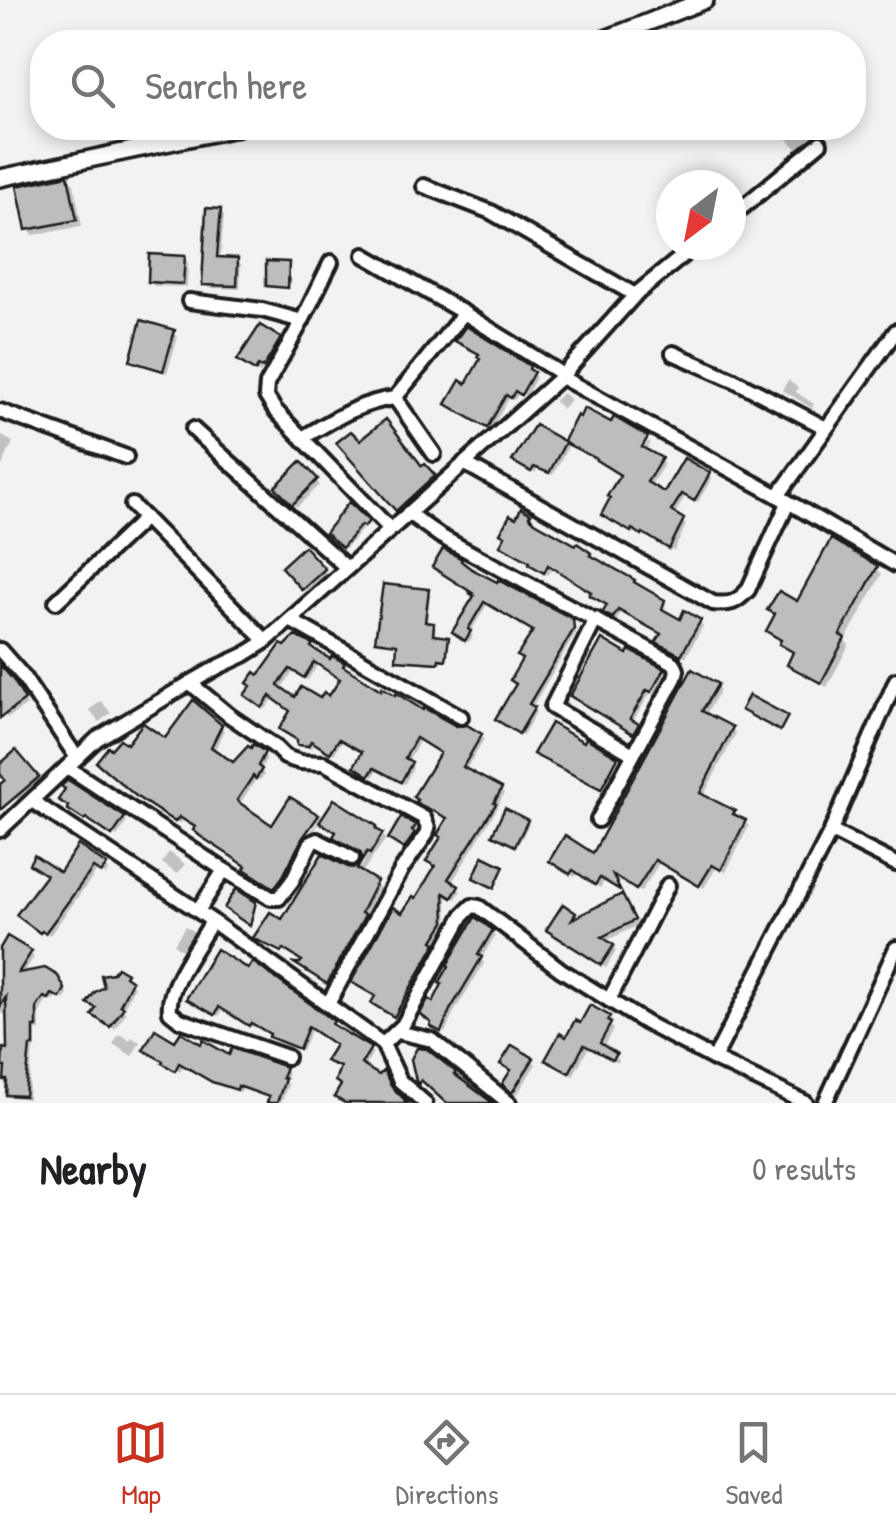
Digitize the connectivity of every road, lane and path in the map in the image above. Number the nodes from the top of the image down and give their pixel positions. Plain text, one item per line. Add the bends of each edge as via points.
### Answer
1 (705, 0) edge
2 (629, 30) edge
3 (179, 140) edge
4 (820, 143) dead end
5 (0, 178) edge
6 (424, 186) dead end
7 (746, 204) edge
8 (364, 255) dead end
9 (678, 260) edge
10 (331, 262) dead end
11 (635, 295) junction
12 (189, 301) dead end
13 (464, 313) junction
14 (302, 321) junction
15 (896, 331) edge
16 (673, 353) dead end
17 (562, 376) junction
18 (395, 398) junction
19 (0, 411) edge
20 (193, 428) dead end
21 (826, 428) junction
22 (304, 437) junction
23 (434, 454) dead end
24 (126, 457) dead end
25 (464, 462) junction
26 (783, 500) junction
27 (132, 505) dead end
28 (408, 513) junction
29 (145, 518) junction
30 (390, 529) junction
31 (896, 565) edge
32 (347, 568) junction
33 (56, 602) dead end
34 (596, 619) junction
35 (290, 620) junction
36 (266, 641) junction
37 (0, 650) edge
38 (896, 680) edge
39 (190, 683) junction
40 (461, 717) dead end
41 (633, 754) junction
42 (72, 763) junction
43 (32, 801) junction
44 (598, 820) dead end
45 (0, 830) edge
46 (831, 831) junction
47 (352, 858) dead end
48 (896, 864) edge
49 (224, 870) junction
50 (668, 885) dead end
51 (198, 911) junction
52 (212, 922) junction
53 (896, 948) edge
54 (610, 1000) junction
55 (328, 1004) junction
56 (398, 1032) junction
57 (383, 1044) junction
58 (287, 1057) dead end
59 (714, 1059) junction
60 (425, 1103) edge
61 (509, 1103) edge
62 (806, 1103) edge
63 (825, 1103) edge

1 - 2 street
3 - 5 street
4 - 7 street
6 - 11 street via 491,212
8 - 13 street
9 - 11 street
10 - 14 street
11 - 17 street
12 - 14 street
13 - 17 street
13 - 18 street
14 - 22 street via 266,396
15 - 21 street
16 - 21 street
17 - 25 street
17 - 26 street
18 - 22 street via 348,411
18 - 23 street
19 - 24 street
20 - 32 street
21 - 26 street
22 - 30 street
25 - 26 street via 713,604 729,605 748,590
25 - 28 street
26 - 31 street
27 - 29 street
28 - 30 street
28 - 34 street
29 - 33 street
29 - 36 street
30 - 32 street
32 - 35 street
34 - 41 street via 552,707
34 - 41 street via 674,662 677,670
35 - 36 street
35 - 40 street
36 - 39 street
37 - 42 street via 22,674
38 - 46 street
39 - 42 street via 113,728
39 - 55 street via 285,757 324,764 424,818 426,836
41 - 44 street
42 - 43 street
42 - 49 street
43 - 45 street
43 - 51 street
46 - 48 street
46 - 59 street
47 - 49 street via 324,842 311,843 279,898
49 - 51 street
50 - 54 street
51 - 52 street
52 - 55 street
52 - 58 street via 168,1000 170,1012
53 - 63 street
54 - 56 street via 472,906
54 - 59 street
55 - 57 street
56 - 57 street
56 - 61 street via 432,1040
57 - 60 street via 400,1081
59 - 62 street

